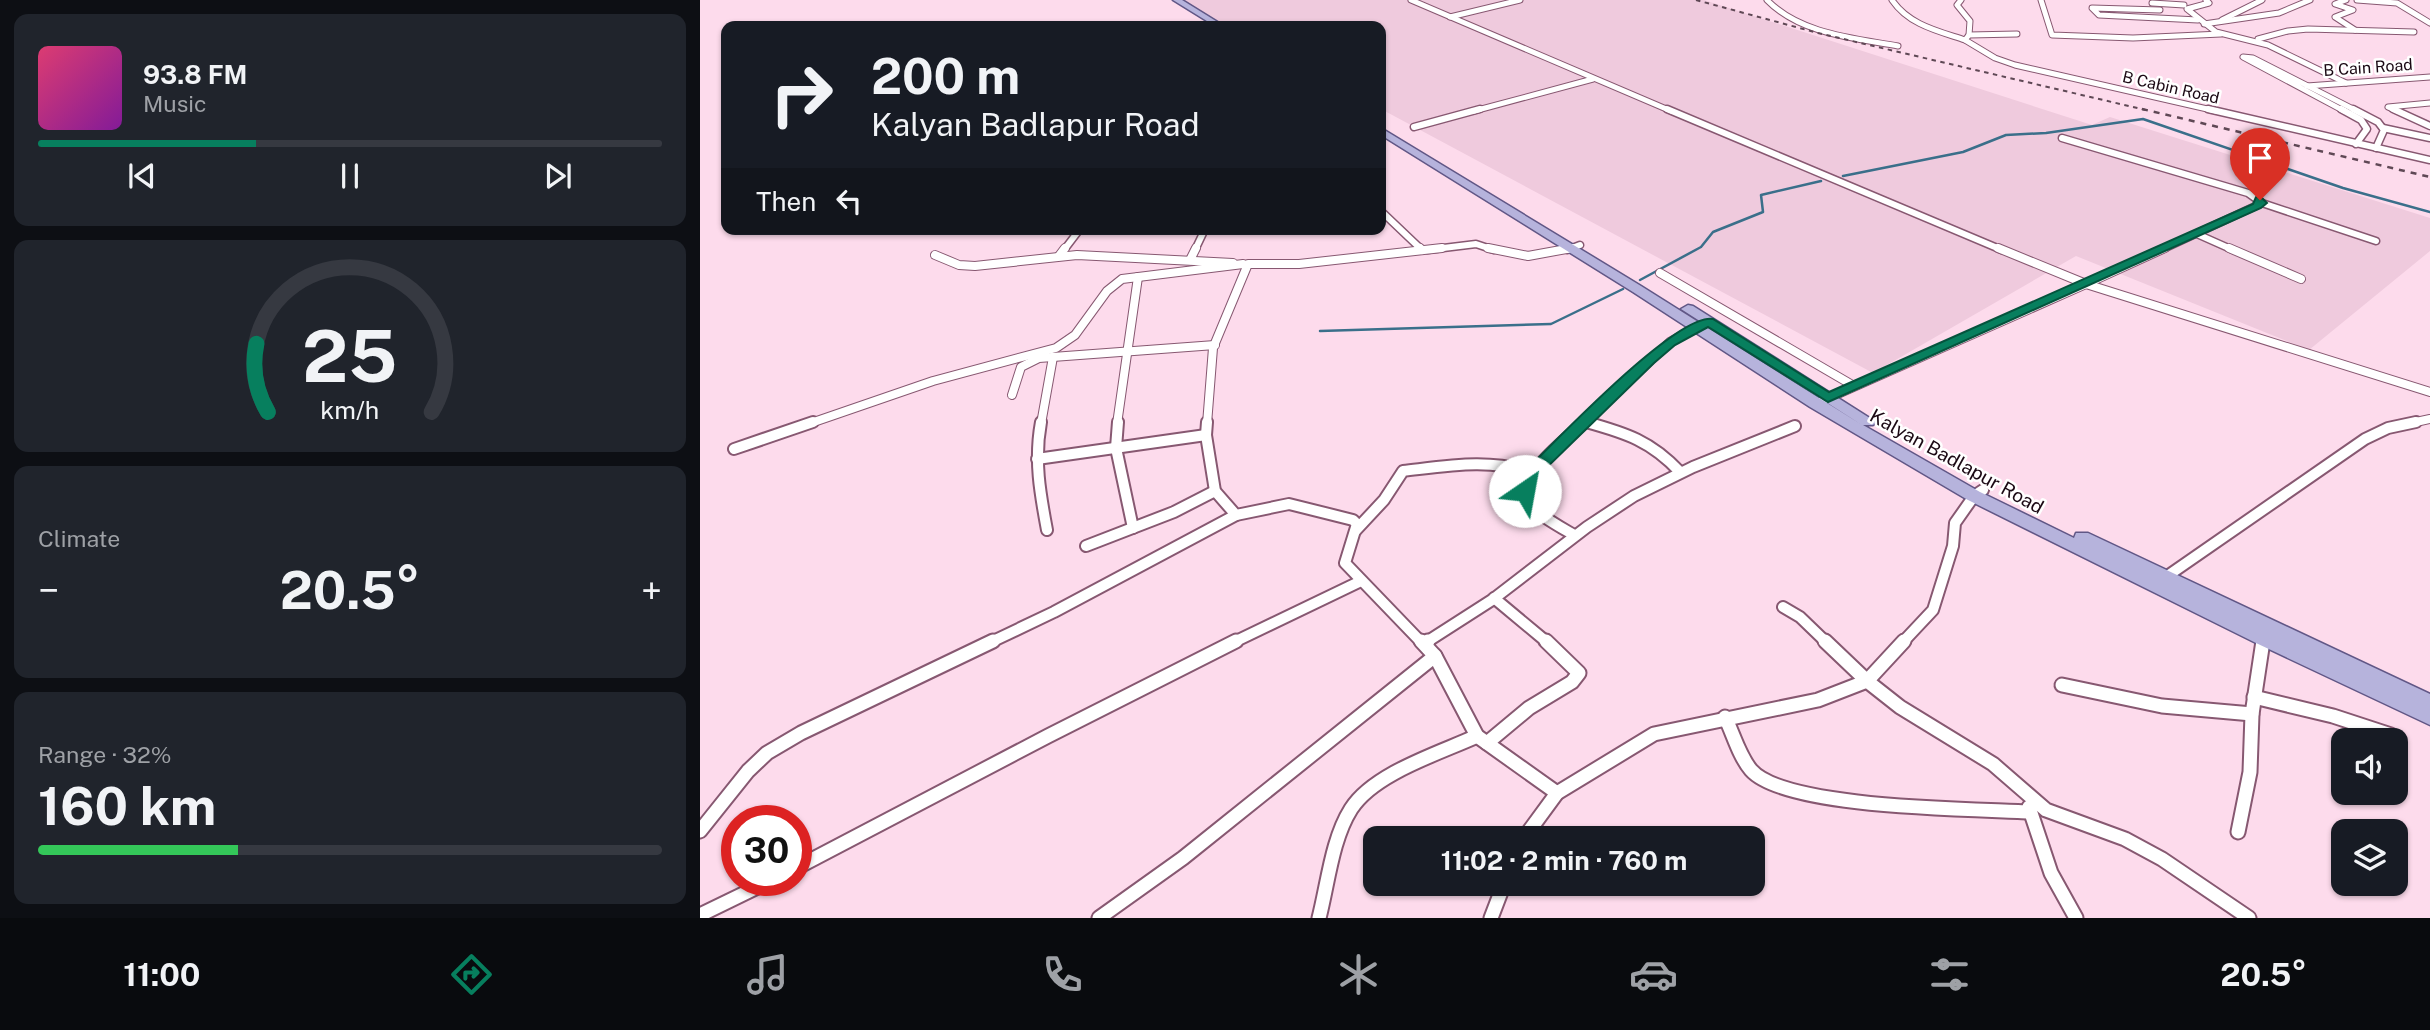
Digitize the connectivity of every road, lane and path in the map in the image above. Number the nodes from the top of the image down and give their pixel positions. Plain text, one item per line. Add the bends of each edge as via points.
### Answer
1 (1171, 0) edge
2 (1177, 0) edge
3 (1411, 0) edge
4 (1520, 0) edge
5 (1767, 0) edge
6 (1892, 0) edge
7 (1961, 0) edge
8 (2041, 0) edge
9 (2177, 0) edge
10 (2206, 0) edge
11 (2262, 0) edge
12 (2309, 0) edge
13 (2346, 0) edge
14 (2357, 0) edge
15 (2145, 3) dead end
16 (2165, 4) junction
17 (2184, 5) edge
18 (2160, 10) junction
19 (1450, 17) junction
20 (2167, 17) junction
21 (2198, 20) junction
22 (1202, 21) edge
23 (1212, 21) edge
24 (2216, 23) junction
25 (2430, 23) edge
26 (2204, 24) junction
27 (2355, 30) junction
28 (2414, 32) dead end
29 (2218, 33) junction
30 (2017, 34) dead end
31 (1967, 37) junction
32 (2243, 39) junction
33 (1898, 46) dead end
34 (2430, 77) edge
35 (1594, 79) junction
36 (2346, 83) junction
37 (2307, 86) junction
38 (2296, 87) junction
39 (2430, 103) edge
40 (1386, 126) edge
41 (2430, 126) edge
42 (1414, 127) dead end
43 (2383, 128) junction
44 (1386, 134) edge
45 (2062, 138) dead end
46 (2430, 138) edge
47 (2356, 144) junction
48 (2376, 148) junction
49 (2430, 160) edge
50 (1465, 178) junction
51 (2262, 203) junction
52 (1386, 216) edge
53 (2197, 234) junction
54 (1075, 235) edge
55 (1203, 235) edge
56 (2376, 242) dead end
57 (1575, 246) junction
58 (1422, 250) junction
59 (935, 254) dead end
60 (1059, 256) junction
61 (1190, 260) junction
62 (1245, 264) junction
63 (1660, 273) dead end
64 (1139, 277) junction
65 (2301, 279) dead end
66 (2086, 284) junction
67 (1702, 324) junction
68 (1215, 345) junction
69 (1127, 352) junction
70 (1053, 356) junction
71 (1854, 386) junction
72 (2430, 392) edge
73 (1012, 395) dead end
74 (1821, 401) junction
75 (2430, 419) edge
76 (1586, 422) junction
77 (1795, 426) dead end
78 (1206, 435) junction
79 (1116, 448) junction
80 (734, 449) dead end
81 (1037, 459) junction
82 (1680, 472) junction
83 (1533, 473) junction
84 (1214, 491) junction
85 (1979, 493) junction
86 (1236, 514) junction
87 (1133, 528) junction
88 (1047, 530) dead end
89 (1356, 530) junction
90 (1574, 535) junction
91 (1086, 546) dead end
92 (2161, 580) junction
93 (1361, 581) junction
94 (1494, 598) junction
95 (1783, 607) dead end
96 (2263, 638) junction
97 (1425, 643) junction
98 (1435, 656) junction
99 (1867, 681) junction
100 (2062, 685) dead end
101 (2376, 685) junction
102 (2254, 697) junction
103 (2430, 703) edge
104 (2252, 714) junction
105 (1725, 717) junction
106 (2430, 717) edge
107 (2370, 728) edge
108 (1482, 739) junction
109 (2027, 792) junction
110 (1557, 793) junction
111 (2030, 812) junction
112 (1533, 826) edge
113 (700, 831) edge
114 (2238, 832) dead end
115 (812, 860) edge
116 (739, 896) edge
117 (1499, 896) edge
118 (700, 915) edge
119 (1099, 918) edge
120 (1319, 918) edge
121 (1491, 918) edge
122 (2076, 918) edge
123 (2249, 918) edge

1 - 22 main road
2 - 23 main road
3 - 19 street
4 - 19 street
5 - 33 street via 1772,8 1803,24
6 - 31 street via 1897,10 1933,30
7 - 31 street via 1957,5 1970,22
8 - 29 street via 2052,35 2133,38
9 - 17 street
10 - 17 street via 2209,3
11 - 24 street
12 - 24 street via 2279,12
13 - 27 street via 2334,4 2353,10 2335,17
14 - 25 street via 2393,1
15 - 16 street
16 - 17 street
16 - 18 street via 2157,6
17 - 21 street
18 - 20 street
18 - 20 street via 2092,8 2099,15
19 - 35 street
20 - 21 street
21 - 26 street
24 - 26 street
26 - 29 street
27 - 28 street
27 - 32 street via 2294,30 2274,38
29 - 32 street
30 - 31 street
31 - 47 street, B Cabin Road via 1995,58 2015,65
32 - 36 street via 2268,45
34 - 36 street, B Cain Road
35 - 42 street
35 - 66 street
36 - 37 street, B Cain Road
37 - 38 street, B Cain Road
37 - 38 street, B Cain Road via 2243,57
37 - 43 street, B Cain Road via 2375,119
38 - 47 street, B Cain Road via 2361,120 2367,129
39 - 41 street via 2388,107
40 - 50 main road, Kalyan Badlapur Road
43 - 46 street
43 - 48 street
44 - 50 main road, Kalyan Badlapur Road
45 - 51 street via 2248,193
47 - 48 street, B Cabin Road
48 - 49 street, B Cabin Road
50 - 57 main road, Kalyan Badlapur Road
51 - 53 street
51 - 56 street
52 - 58 street
53 - 65 street
53 - 66 street
54 - 60 street
55 - 61 street
57 - 58 street via 1541,258 1476,244
57 - 67 main road, Kalyan Badlapur Road
58 - 62 street via 1298,264
59 - 60 street via 959,265 975,266
60 - 61 street
61 - 62 street
62 - 64 street
62 - 68 street
63 - 71 street
64 - 69 street
64 - 80 street via 1115,283 1075,335 1056,348 933,381
66 - 71 street
66 - 72 street
67 - 74 main road, Kalyan Badlapur Road
67 - 76 street via 1670,342
68 - 69 street
68 - 78 street
69 - 70 street
69 - 79 street
70 - 73 street via 1026,362
70 - 81 street
71 - 74 street
74 - 85 main road, Kalyan Badlapur Road
75 - 92 street via 2388,428 2365,439
76 - 82 street via 1644,440 1661,450
76 - 83 street
77 - 82 street
78 - 79 street
78 - 84 street
79 - 81 street
79 - 87 street
81 - 88 street
82 - 90 street
83 - 89 street via 1491,464 1403,471
83 - 90 street via 1526,483 1526,499
84 - 86 street
84 - 87 street
85 - 92 main road, Kalyan Badlapur Road
85 - 99 street via 1955,523 1953,546 1933,610
86 - 89 street via 1289,504 1353,520
86 - 113 street via 1054,612 767,753 731,789
87 - 91 street
89 - 93 street via 1344,552 1345,563
90 - 94 street
92 - 96 main road, Kalyan Badlapur Road
92 - 101 main road, Kalyan Badlapur Road
93 - 97 street
93 - 115 street via 1167,673
94 - 97 street
94 - 108 street via 1579,673 1572,682
95 - 99 street via 1800,617
96 - 101 main road, Kalyan Badlapur Road
96 - 102 street
97 - 98 street
98 - 108 street
98 - 119 street via 1183,858
99 - 105 street via 1818,700
99 - 109 street via 1900,707 1993,764
100 - 104 street via 2162,706
101 - 103 main road, Kalyan Badlapur Road
101 - 106 main road, Kalyan Badlapur Road
102 - 104 street
102 - 107 street
104 - 114 street via 2250,772
105 - 110 street via 1654,734
105 - 111 street via 1751,769 1800,792 1857,804
108 - 110 street
108 - 120 street via 1402,771 1359,798 1351,809
109 - 111 street
109 - 123 street via 2057,816 2125,839 2162,859
110 - 112 street
111 - 122 street via 2051,873
116 - 118 street
117 - 121 street

